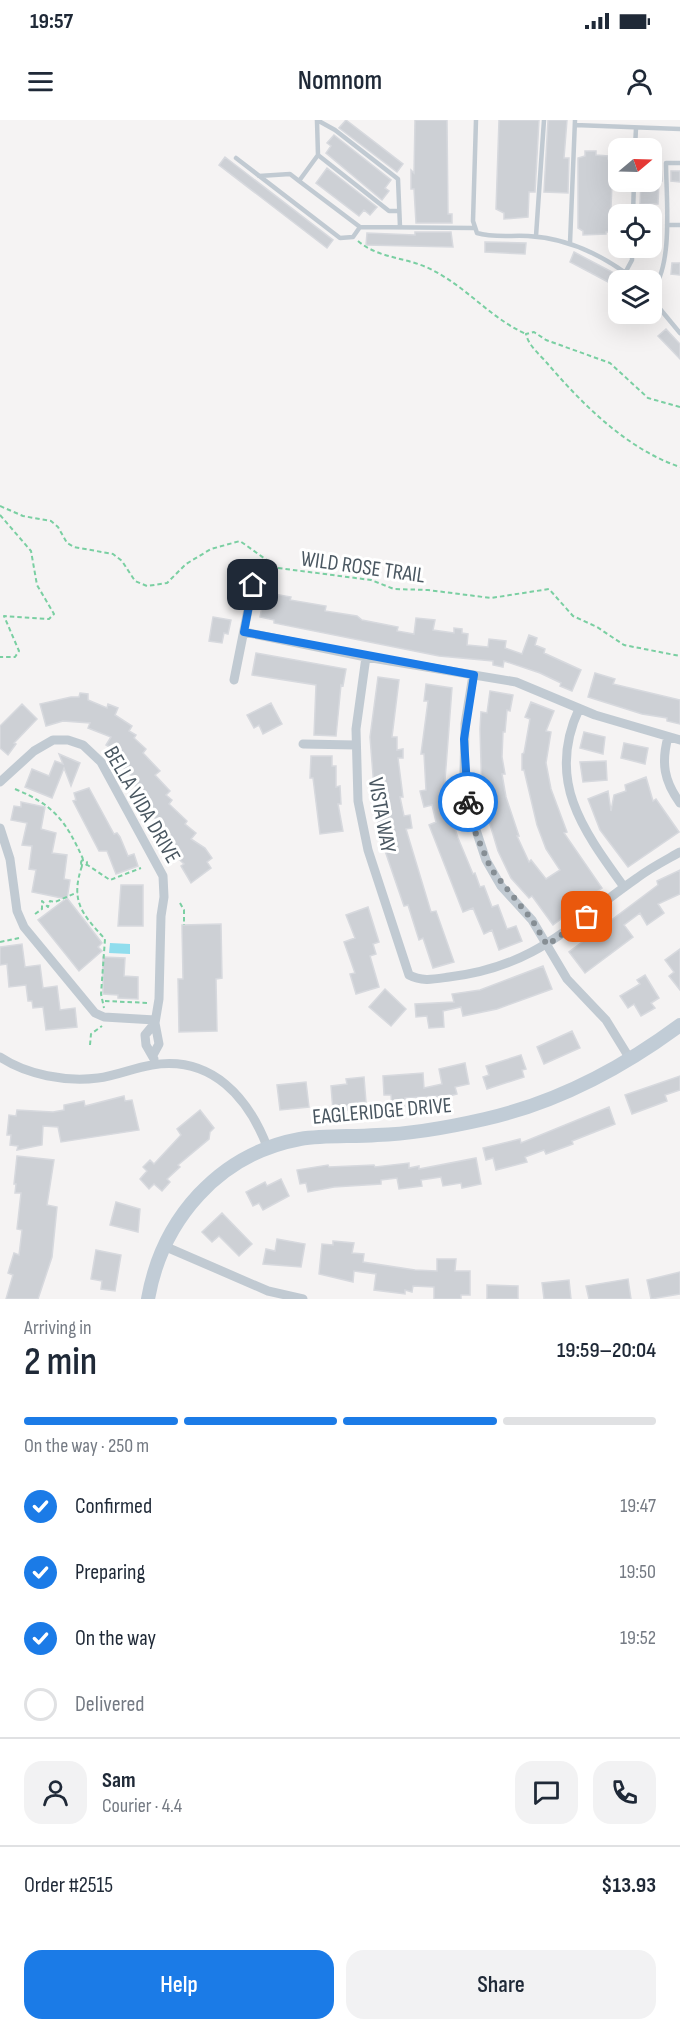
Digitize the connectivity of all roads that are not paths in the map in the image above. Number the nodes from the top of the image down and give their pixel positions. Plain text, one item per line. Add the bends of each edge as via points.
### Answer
1 (317, 120) edge
2 (476, 120) edge
3 (544, 120) edge
4 (575, 123) edge
5 (636, 128) junction
6 (680, 129) edge
7 (636, 138) edge
8 (318, 155) junction
9 (236, 158) dead end
10 (680, 163) edge
11 (259, 176) junction
12 (299, 181) junction
13 (399, 212) junction
14 (667, 225) junction
15 (680, 225) edge
16 (360, 227) junction
17 (400, 227) junction
18 (475, 230) junction
19 (536, 236) junction
20 (570, 243) junction
21 (620, 270) edge
22 (662, 271) edge
23 (662, 311) edge
24 (680, 333) edge
25 (253, 585) dead end
26 (244, 632) junction
27 (366, 657) junction
28 (474, 675) junction
29 (234, 680) dead end
30 (579, 709) junction
31 (668, 737) junction
32 (680, 740) edge
33 (303, 744) dead end
34 (355, 745) junction
35 (0, 782) edge
36 (680, 803) edge
37 (0, 828) edge
38 (680, 852) edge
39 (624, 887) junction
40 (547, 945) junction
41 (155, 1021) junction
42 (680, 1025) edge
43 (3, 1059) edge
44 (154, 1059) junction
45 (630, 1059) junction
46 (0, 1070) edge
47 (268, 1149) junction
48 (164, 1246) junction
49 (148, 1299) edge
50 (303, 1299) edge

1 - 8 lane
1 - 13 lane via 336,130 398,179
2 - 18 lane
3 - 19 lane
4 - 5 lane
4 - 20 lane
5 - 6 lane
5 - 7 lane
8 - 12 lane
8 - 13 lane via 389,211
9 - 11 lane
10 - 14 lane via 666,163
11 - 12 lane via 290,174
11 - 16 lane via 340,238 353,237
12 - 16 lane
13 - 17 lane
14 - 15 lane
14 - 22 lane
16 - 17 lane
17 - 18 lane
18 - 19 lane
19 - 20 lane
20 - 21 lane
23 - 24 lane
25 - 26 street
26 - 27 street
26 - 29 street
27 - 28 street
27 - 34 street, VISTA WAY
28 - 30 street via 516,682
28 - 40 street via 463,756 476,834 495,876
30 - 31 street
30 - 39 street via 567,737 566,780 588,836
31 - 32 street
31 - 36 street via 663,765 667,782
33 - 34 street
34 - 40 street, VISTA WAY via 363,828 409,975 430,980 474,973
35 - 41 street, BELLA VIDA DRIVE via 34,751 53,740 83,745 101,762 157,863 164,883
37 - 41 street via 18,910 28,934 94,1013
38 - 39 street
39 - 40 street
40 - 45 street via 567,979 606,1020
41 - 44 street, BELLA VIDA DRIVE via 145,1035
42 - 45 main road, EAGLERIDGE DRIVE
43 - 44 street via 41,1074 84,1079 121,1074
43 - 46 street
44 - 47 street via 189,1066 223,1081 251,1111
45 - 47 main road, EAGLERIDGE DRIVE via 561,1093 487,1119 418,1132 308,1138
47 - 48 main road, EAGLERIDGE DRIVE via 243,1160 209,1184 190,1203
48 - 49 main road, EAGLERIDGE DRIVE
48 - 50 street via 268,1291

